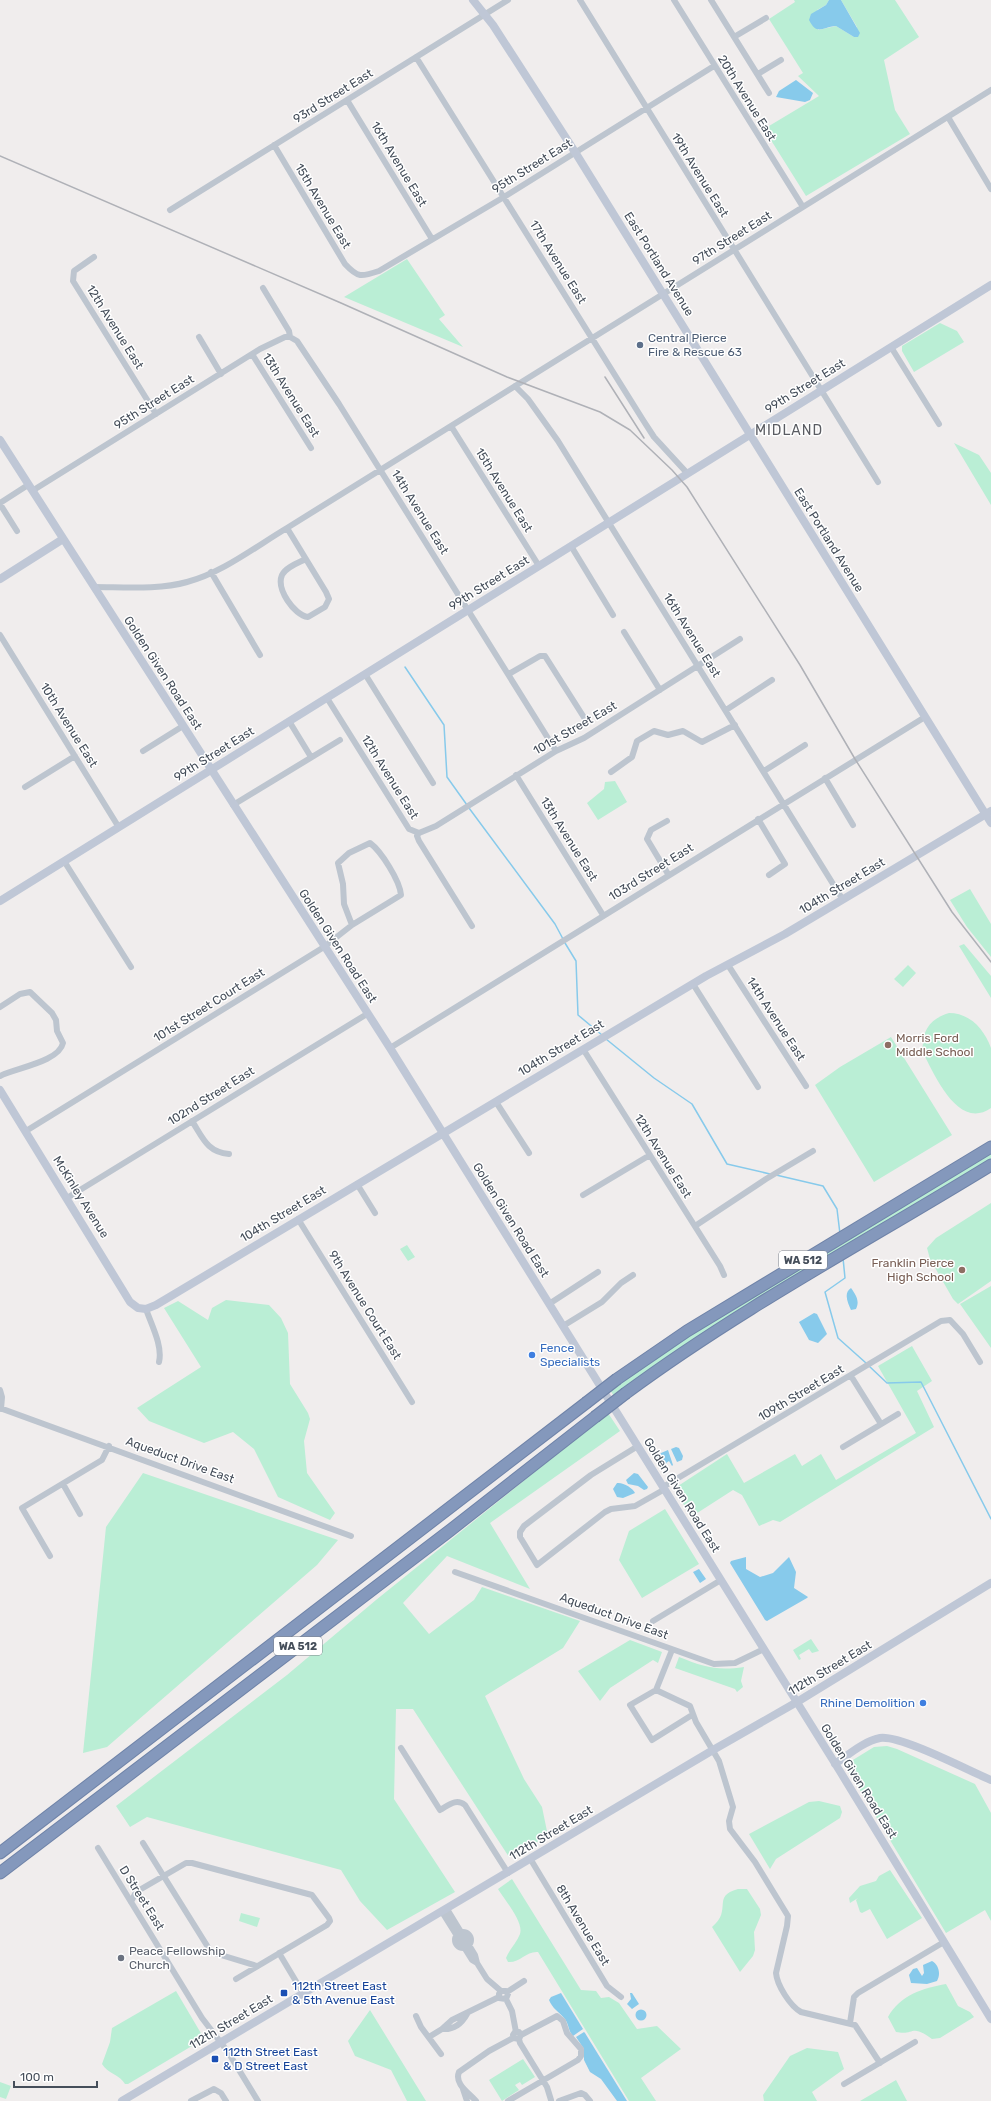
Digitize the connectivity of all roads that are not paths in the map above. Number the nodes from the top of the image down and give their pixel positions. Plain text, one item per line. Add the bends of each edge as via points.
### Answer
1 (473, 0) edge
2 (508, 0) edge
3 (580, 0) edge
4 (674, 0) edge
5 (711, 0) edge
6 (485, 14) junction
7 (766, 18) dead end
8 (734, 37) junction
9 (416, 57) junction
10 (781, 60) dead end
11 (714, 66) junction
12 (758, 74) junction
13 (991, 90) edge
14 (769, 93) dead end
15 (347, 100) junction
16 (646, 108) junction
17 (948, 117) junction
18 (274, 145) junction
19 (575, 152) junction
20 (991, 189) edge
21 (504, 197) junction
22 (803, 207) junction
23 (170, 210) dead end
24 (432, 239) junction
25 (734, 250) junction
26 (94, 257) dead end
27 (358, 275) joint
28 (991, 285) edge
29 (263, 288) dead end
30 (663, 294) junction
31 (199, 337) dead end
32 (290, 337) junction
33 (592, 338) junction
34 (891, 347) junction
35 (252, 354) junction
36 (221, 374) junction
37 (515, 386) junction
38 (820, 391) junction
39 (156, 414) junction
40 (939, 424) dead end
41 (451, 426) junction
42 (750, 434) junction
43 (0, 440) edge
44 (311, 448) dead end
45 (380, 470) junction
46 (687, 473) junction
47 (878, 482) dead end
48 (30, 488) junction
49 (0, 504) edge
50 (609, 522) junction
51 (287, 528) junction
52 (16, 530) dead end
53 (63, 539) junction
54 (571, 546) junction
55 (306, 559) junction
56 (539, 566) junction
57 (211, 572) junction
58 (0, 579) edge
59 (94, 587) junction
60 (468, 610) junction
61 (613, 615) dead end
62 (624, 632) dead end
63 (0, 635) edge
64 (740, 639) dead end
65 (260, 655) dead end
66 (698, 665) junction
67 (365, 674) junction
68 (509, 674) junction
69 (772, 680) dead end
70 (660, 690) junction
71 (327, 698) junction
72 (726, 710) junction
73 (925, 717) junction
74 (585, 719) dead end
75 (289, 721) junction
76 (735, 725) junction
77 (183, 726) junction
78 (340, 740) dead end
79 (806, 745) dead end
80 (556, 750) junction
81 (143, 751) dead end
82 (75, 756) junction
83 (311, 757) junction
84 (211, 770) junction
85 (764, 771) junction
86 (611, 772) dead end
87 (516, 775) junction
88 (825, 778) junction
89 (433, 783) dead end
90 (25, 787) dead end
91 (784, 803) junction
92 (233, 805) junction
93 (988, 812) edge
94 (758, 819) junction
95 (667, 820) dead end
96 (991, 823) edge
97 (853, 825) dead end
98 (118, 826) junction
99 (419, 833) junction
100 (64, 861) junction
101 (668, 874) junction
102 (769, 875) dead end
103 (843, 900) junction
104 (0, 901) edge
105 (603, 915) junction
106 (352, 925) junction
107 (472, 926) dead end
108 (324, 946) junction
109 (728, 965) junction
110 (131, 967) dead end
111 (693, 984) junction
112 (0, 1007) edge
113 (367, 1014) junction
114 (390, 1048) junction
115 (583, 1049) junction
116 (0, 1076) edge
117 (806, 1086) dead end
118 (758, 1087) dead end
119 (0, 1090) edge
120 (496, 1102) junction
121 (192, 1121) junction
122 (26, 1131) junction
123 (443, 1133) junction
124 (991, 1147) edge
125 (813, 1151) dead end
126 (529, 1153) dead end
127 (229, 1154) dead end
128 (650, 1155) junction
129 (991, 1165) edge
130 (357, 1184) junction
131 (583, 1195) dead end
132 (67, 1198) junction
133 (375, 1213) dead end
134 (298, 1219) junction
135 (695, 1226) junction
136 (598, 1272) dead end
137 (633, 1275) dead end
138 (724, 1275) dead end
139 (549, 1304) junction
140 (146, 1309) junction
141 (563, 1326) junction
142 (159, 1362) dead end
143 (980, 1362) dead end
144 (851, 1376) junction
145 (0, 1390) edge
146 (412, 1402) dead end
147 (1, 1408) edge
148 (898, 1414) dead end
149 (881, 1424) junction
150 (108, 1446) junction
151 (638, 1446) junction
152 (843, 1447) dead end
153 (63, 1484) junction
154 (664, 1488) junction
155 (80, 1514) dead end
156 (351, 1536) dead end
157 (50, 1556) dead end
158 (455, 1572) dead end
159 (721, 1580) junction
160 (991, 1583) edge
161 (653, 1621) dead end
162 (764, 1649) junction
163 (671, 1653) junction
164 (656, 1690) junction
165 (797, 1702) junction
166 (692, 1715) junction
167 (401, 1748) dead end
168 (713, 1750) junction
169 (835, 1764) junction
170 (991, 1780) edge
171 (143, 1843) dead end
172 (98, 1848) dead end
173 (0, 1853) edge
174 (531, 1860) junction
175 (0, 1873) edge
176 (508, 1873) junction
177 (163, 1876) junction
178 (131, 1902) junction
179 (445, 1910) junction
180 (459, 1933) junction
181 (944, 1942) junction
182 (467, 1946) junction
183 (279, 1953) junction
184 (257, 1966) junction
185 (236, 1979) dead end
186 (524, 1981) dead end
187 (304, 1993) junction
188 (502, 1993) junction
189 (621, 1997) dead end
190 (416, 2016) dead end
191 (991, 2019) edge
192 (850, 2023) junction
193 (517, 2036) junction
194 (429, 2037) junction
195 (915, 2042) dead end
196 (220, 2043) junction
197 (441, 2054) dead end
198 (880, 2063) junction
199 (542, 2080) junction
200 (844, 2084) dead end
201 (463, 2089) junction
202 (122, 2101) edge
203 (191, 2101) edge
204 (226, 2101) edge
205 (258, 2101) edge
206 (467, 2101) edge
207 (476, 2101) edge
208 (508, 2101) edge
209 (551, 2101) edge
210 (559, 2101) edge
211 (590, 2101) edge

1 - 6 street, East Portland Avenue
2 - 6 street, 93rd Street East
3 - 16 street, 19th Avenue East
4 - 11 street, 20th Avenue East
5 - 8 street
6 - 9 street, 93rd Street East
6 - 19 street, East Portland Avenue
7 - 8 street
8 - 12 street
9 - 15 street, 93rd Street East
9 - 21 street, 17th Avenue East
10 - 12 street
11 - 16 street, 95th Street East
11 - 22 street, 20th Avenue East
12 - 14 street
13 - 17 street, 97th Street East
15 - 18 street, 93rd Street East
15 - 24 street, 16th Avenue East
16 - 19 street, 95th Street East
16 - 25 street, 19th Avenue East
17 - 20 street
17 - 22 street, 97th Street East
18 - 23 street, 93rd Street East
18 - 27 street, 15th Avenue East via 345,264
19 - 21 street, 95th Street East
19 - 30 street, East Portland Avenue
21 - 24 street, 95th Street East
21 - 33 street, 17th Avenue East
22 - 25 street, 97th Street East
24 - 27 street, 95th Street East via 379,271
25 - 30 street, 97th Street East
25 - 38 street, 19th Avenue East
26 - 39 street, 12th Avenue East via 76,269 73,281
28 - 34 street, 99th Street East
29 - 32 street, 14th Avenue East via 289,331
30 - 33 street, 97th Street East
30 - 42 street, East Portland Avenue
31 - 36 street
32 - 35 street, 95th Street East via 271,343
32 - 45 street, 14th Avenue East via 297,341
33 - 37 street, 97th Street East
33 - 46 street, 17th Avenue East via 654,438
34 - 38 street, 99th Street East
34 - 40 street
35 - 36 street, 95th Street East
35 - 44 street, 13th Avenue East
36 - 39 street, 95th Street East
37 - 41 street, 97th Street East
37 - 50 street, 16th Avenue East via 528,398
38 - 42 street, 99th Street East
38 - 47 street, 19th Avenue East
39 - 48 street, 95th Street East
41 - 45 street, 97th Street East
41 - 56 street, 15th Avenue East
42 - 46 street, 99th Street East
42 - 73 street, East Portland Avenue
43 - 48 street, Golden Given Road East
45 - 51 street, 97th Street East
45 - 60 street, 14th Avenue East
46 - 50 street, 99th Street East
48 - 49 street, 95th Street East
48 - 53 street, Golden Given Road East
49 - 52 street
50 - 54 street, 99th Street East
50 - 66 street, 16th Avenue East
51 - 55 street
51 - 57 street, 97th Street East
53 - 58 street
53 - 59 street, Golden Given Road East
54 - 56 street, 99th Street East
54 - 61 street
55 - 55 street via 282,576 282,589 296,611 308,617 325,607 329,599
56 - 60 street, 99th Street East
57 - 59 street, 97th Street East via 186,583
57 - 65 street
59 - 77 street, Golden Given Road East
60 - 67 street, 99th Street East
60 - 68 street, 14th Avenue East
62 - 70 street
63 - 82 street, 10th Avenue East
64 - 66 street, 101st Street East
66 - 70 street, 101st Street East
66 - 72 street, 16th Avenue East
67 - 71 street, 99th Street East
67 - 89 street
68 - 74 street via 540,656 545,656
68 - 80 street, 14th Avenue East
69 - 72 street
70 - 80 street, 101st Street East via 584,738
71 - 75 street, 99th Street East
71 - 99 street, 12th Avenue East via 409,829
72 - 76 street, 16th Avenue East
73 - 88 street, 103rd Street East
73 - 93 street, East Portland Avenue
75 - 83 street
75 - 84 street, 99th Street East
76 - 85 street, 16th Avenue East
76 - 86 street via 702,742 683,731 668,735 654,731 637,741 632,757
77 - 81 street
77 - 84 street, Golden Given Road East
78 - 83 street
79 - 85 street
80 - 87 street, 101st Street East
82 - 90 street
82 - 98 street, 10th Avenue East
83 - 92 street
84 - 92 street, Golden Given Road East
84 - 98 street, 99th Street East
85 - 91 street, 16th Avenue East
87 - 99 street, 101st Street East via 436,826
87 - 105 street, 13th Avenue East
88 - 91 street, 103rd Street East
88 - 97 street
91 - 94 street, 103rd Street East
91 - 103 street, 16th Avenue East
92 - 108 street, Golden Given Road East
93 - 96 street, East Portland Avenue
93 - 103 street, 104th Street East
94 - 101 street, 103rd Street East
94 - 102 street via 786,864
95 - 101 street via 647,835 650,845
98 - 100 street, 99th Street East
99 - 107 street, 12th Avenue East via 419,841
100 - 104 street, 99th Street East
100 - 110 street
101 - 105 street, 103rd Street East
103 - 109 street, 104th Street East
105 - 114 street, 103rd Street East
106 - 106 street, 101st Street Court East via 344,904 338,863 349,852 370,843 376,848 399,884 401,895
106 - 108 street, 101st Street Court East
108 - 113 street, Golden Given Road East
108 - 122 street, 101st Street Court East
109 - 111 street, 104th Street East
109 - 117 street, 14th Avenue East
111 - 115 street, 104th Street East
111 - 118 street
112 - 116 street via 20,994 30,992 52,1013 63,1043 62,1047 42,1062 17,1068
113 - 114 street, Golden Given Road East
113 - 121 street, 102nd Street East
114 - 123 street, Golden Given Road East
115 - 120 street, 104th Street East
115 - 128 street, 12th Avenue East
119 - 122 street, McKinley Avenue
120 - 123 street, 104th Street East
120 - 126 street
121 - 127 street via 209,1147 216,1152
121 - 132 street, 102nd Street East
122 - 132 street, McKinley Avenue
123 - 130 street, 104th Street East
123 - 139 street, Golden Given Road East
124 - 173 highway, WA 512, bridge via 687,1331 617,1379
125 - 135 street
128 - 131 street
128 - 135 street, 12th Avenue East
129 - 175 highway, WA 512, bridge via 683,1352 595,1416 448,1532
130 - 133 street
130 - 134 street, 104th Street East
132 - 140 street, McKinley Avenue via 130,1302 138,1308
134 - 140 street, 104th Street East
134 - 146 street, 9th Avenue Court East
135 - 138 street, 12th Avenue East
136 - 139 street
137 - 141 street via 602,1302
139 - 141 street, Golden Given Road East
140 - 142 street via 158,1344
141 - 151 street, Golden Given Road East
143 - 144 street, 109th Street East via 963,1334 950,1320 941,1321
144 - 149 street
144 - 154 street, 109th Street East
145 - 147 street
147 - 150 street, Aqueduct Drive East
148 - 149 street
149 - 152 street
150 - 153 street via 102,1460
150 - 156 street, Aqueduct Drive East
151 - 154 street, Golden Given Road East
151 - 154 street, 109th Street East via 591,1475 524,1526 520,1537 537,1565 605,1512 636,1506
153 - 155 street
153 - 157 street via 22,1508
154 - 159 street, Golden Given Road East
158 - 163 street, Aqueduct Drive East
159 - 161 street
159 - 162 street, Golden Given Road East
160 - 165 street, 112th Street East
162 - 163 street, Aqueduct Drive East via 744,1660 724,1665
162 - 165 street, Golden Given Road East
163 - 164 street
164 - 166 street via 690,1706
164 - 166 street via 630,1705 652,1740
165 - 168 street, 112th Street East
165 - 169 street, Golden Given Road East
166 - 168 street
167 - 176 street via 440,1810 454,1802 465,1805
168 - 174 street, 112th Street East
168 - 192 street via 719,1761 732,1807 730,1829 755,1862 788,1916 776,1973 777,1980 794,2008 801,2012
169 - 170 street via 874,1740 889,1738
169 - 181 street, Golden Given Road East
171 - 177 street
172 - 178 street, D Street East
174 - 176 street, 112th Street East
174 - 189 street, 8th Avenue East via 607,1986
176 - 179 street, 112th Street East
177 - 178 street via 136,1892
177 - 183 street via 184,1863 192,1862 312,1895 330,1921
177 - 184 street via 211,1952
178 - 196 street, D Street East
179 - 180 street
179 - 187 street, 112th Street East
180 - 182 street via 469,1936
180 - 182 street via 456,1944 460,1947
181 - 191 street, Golden Given Road East
181 - 192 street via 858,1993 854,1997
182 - 188 street via 472,1960
183 - 184 street
183 - 187 street
184 - 185 street
186 - 188 street
187 - 196 street, 112th Street East
188 - 193 street via 503,2000 506,1999 512,2011
188 - 194 street via 452,2020
190 - 194 street
192 - 198 street via 858,2027
193 - 199 street
193 - 199 street via 555,2015 561,2019 567,2033 581,2049 578,2060
193 - 201 street via 489,2051 459,2072 457,2079
194 - 197 street
195 - 198 street
196 - 202 street, 112th Street East
196 - 205 street, D Street East
198 - 200 street
199 - 208 street
199 - 209 street
201 - 206 street
201 - 207 street
203 - 204 street via 210,2090 221,2093
210 - 211 street via 578,2093 585,2094

